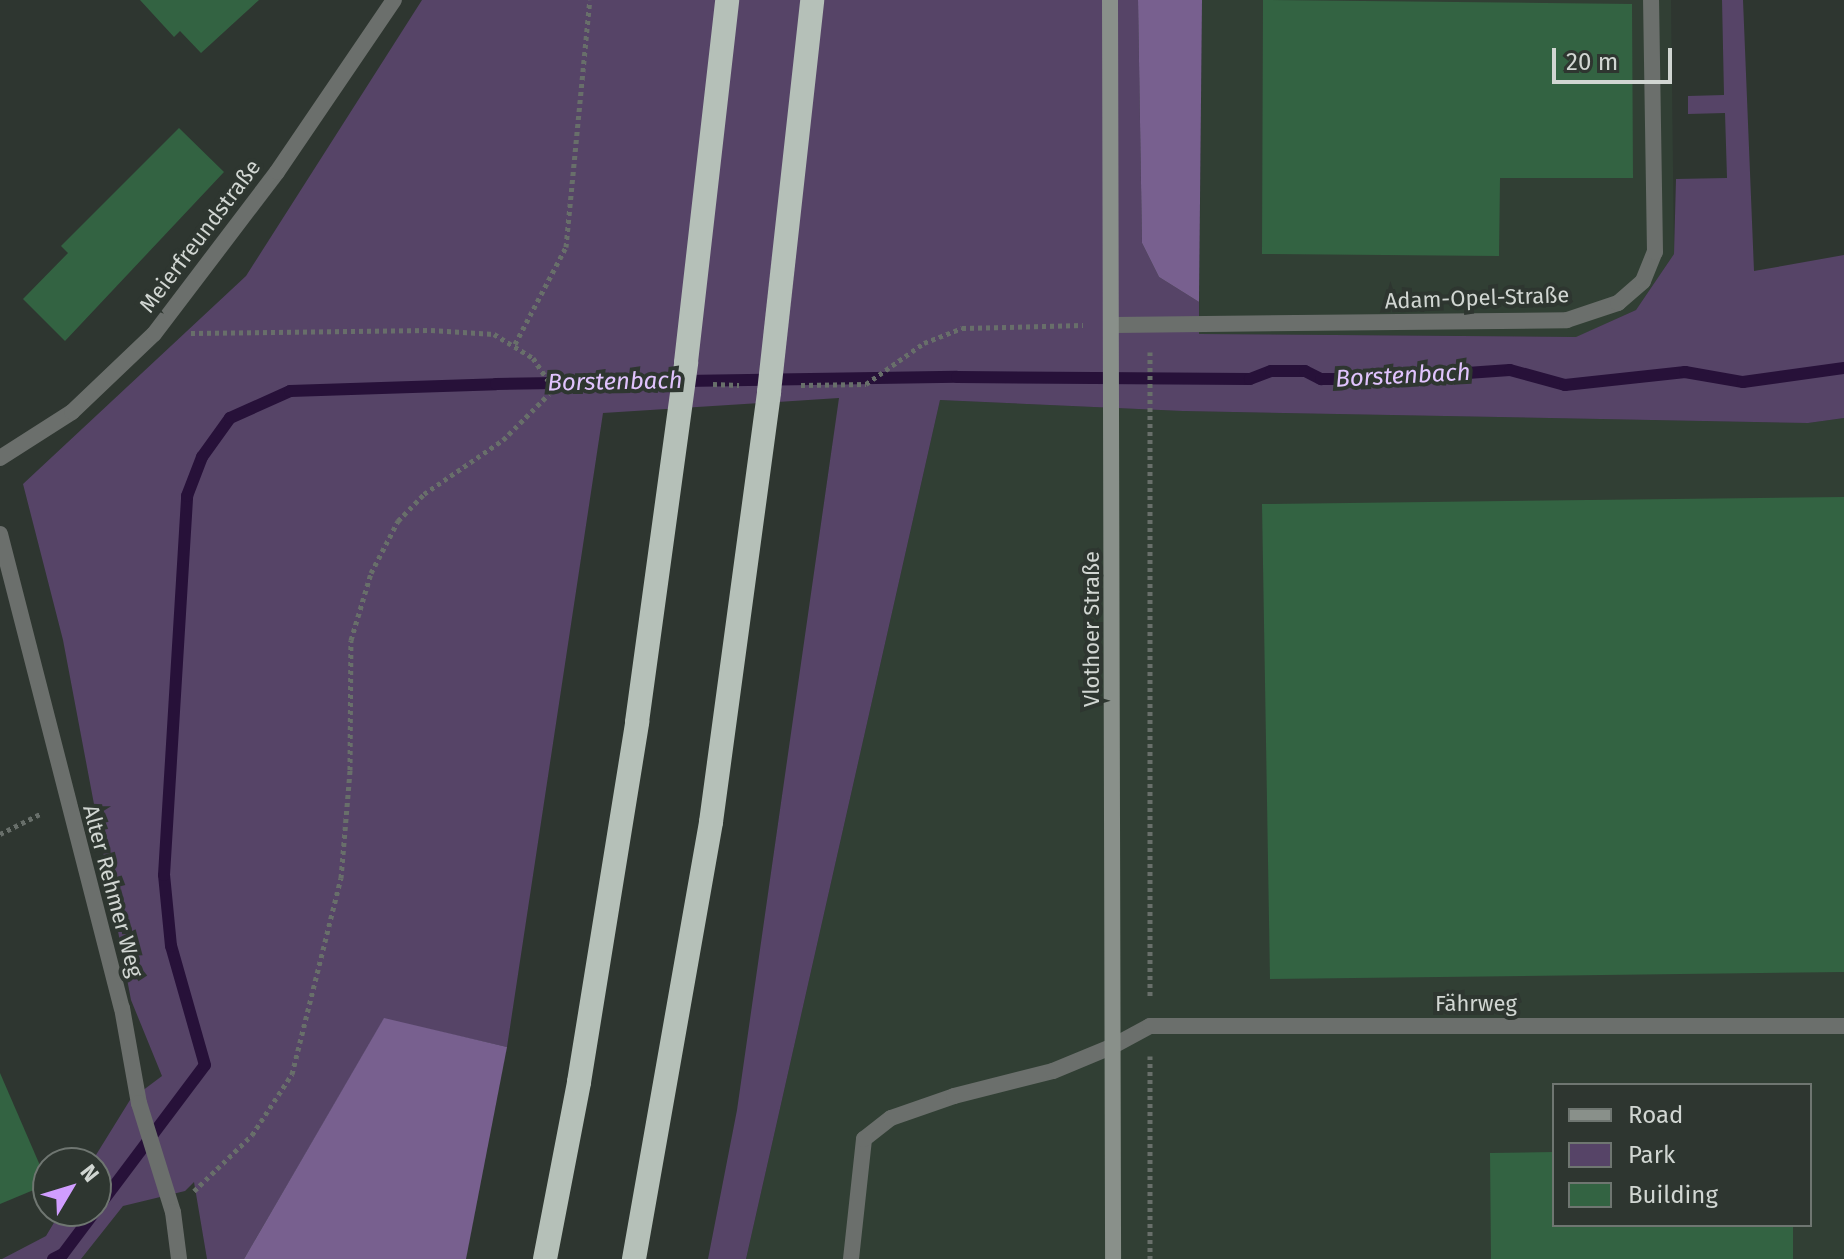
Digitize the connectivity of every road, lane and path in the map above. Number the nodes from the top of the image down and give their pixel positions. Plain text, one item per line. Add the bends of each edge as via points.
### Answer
1 (394, 0) edge
2 (590, 0) edge
3 (727, 0) edge
4 (812, 0) edge
5 (1110, 0) edge
6 (1651, 0) edge
7 (1114, 325) junction
8 (1151, 326) junction
9 (154, 334) junction
10 (515, 344) junction
11 (550, 379) junction
12 (682, 386) junction
13 (768, 387) junction
14 (0, 458) edge
15 (0, 534) edge
16 (18, 825) dead end
17 (0, 834) edge
18 (1150, 1026) junction
19 (1844, 1026) edge
20 (1113, 1046) junction
21 (173, 1212) junction
22 (179, 1259) edge
23 (545, 1259) edge
24 (634, 1259) edge
25 (851, 1259) edge
26 (1113, 1259) edge
27 (1150, 1259) edge

1 - 9 street, Meierfreundstraße via 277,172
2 - 10 path via 566,247
3 - 12 highway
4 - 13 highway
5 - 7 main road, Vlothoer Straße
6 - 8 street, Adam-Opel-Straße via 1655,252 1643,281 1618,303 1567,320
7 - 8 street, Adam-Opel-Straße
7 - 13 path via 962,328 924,343 866,384
7 - 20 main road, Vlothoer Straße
8 - 18 path
9 - 10 path via 431,330 494,334
9 - 14 street, Meierfreundstraße via 72,412
10 - 11 path
11 - 12 path
11 - 21 path via 549,394 503,440 424,494 398,521 371,573 351,640 350,770 341,878 292,1074 252,1135
12 - 13 path
12 - 23 highway via 635,737
13 - 24 highway via 711,822
15 - 21 street, Alter Rehmer Weg via 122,1008 139,1103
16 - 17 path
18 - 19 street, Fährweg
18 - 20 street, Fährweg
18 - 27 path
20 - 25 street, Fährweg via 1053,1071 891,1118 864,1139
20 - 26 main road, Vlothoer Straße
21 - 22 street, Alter Rehmer Weg

